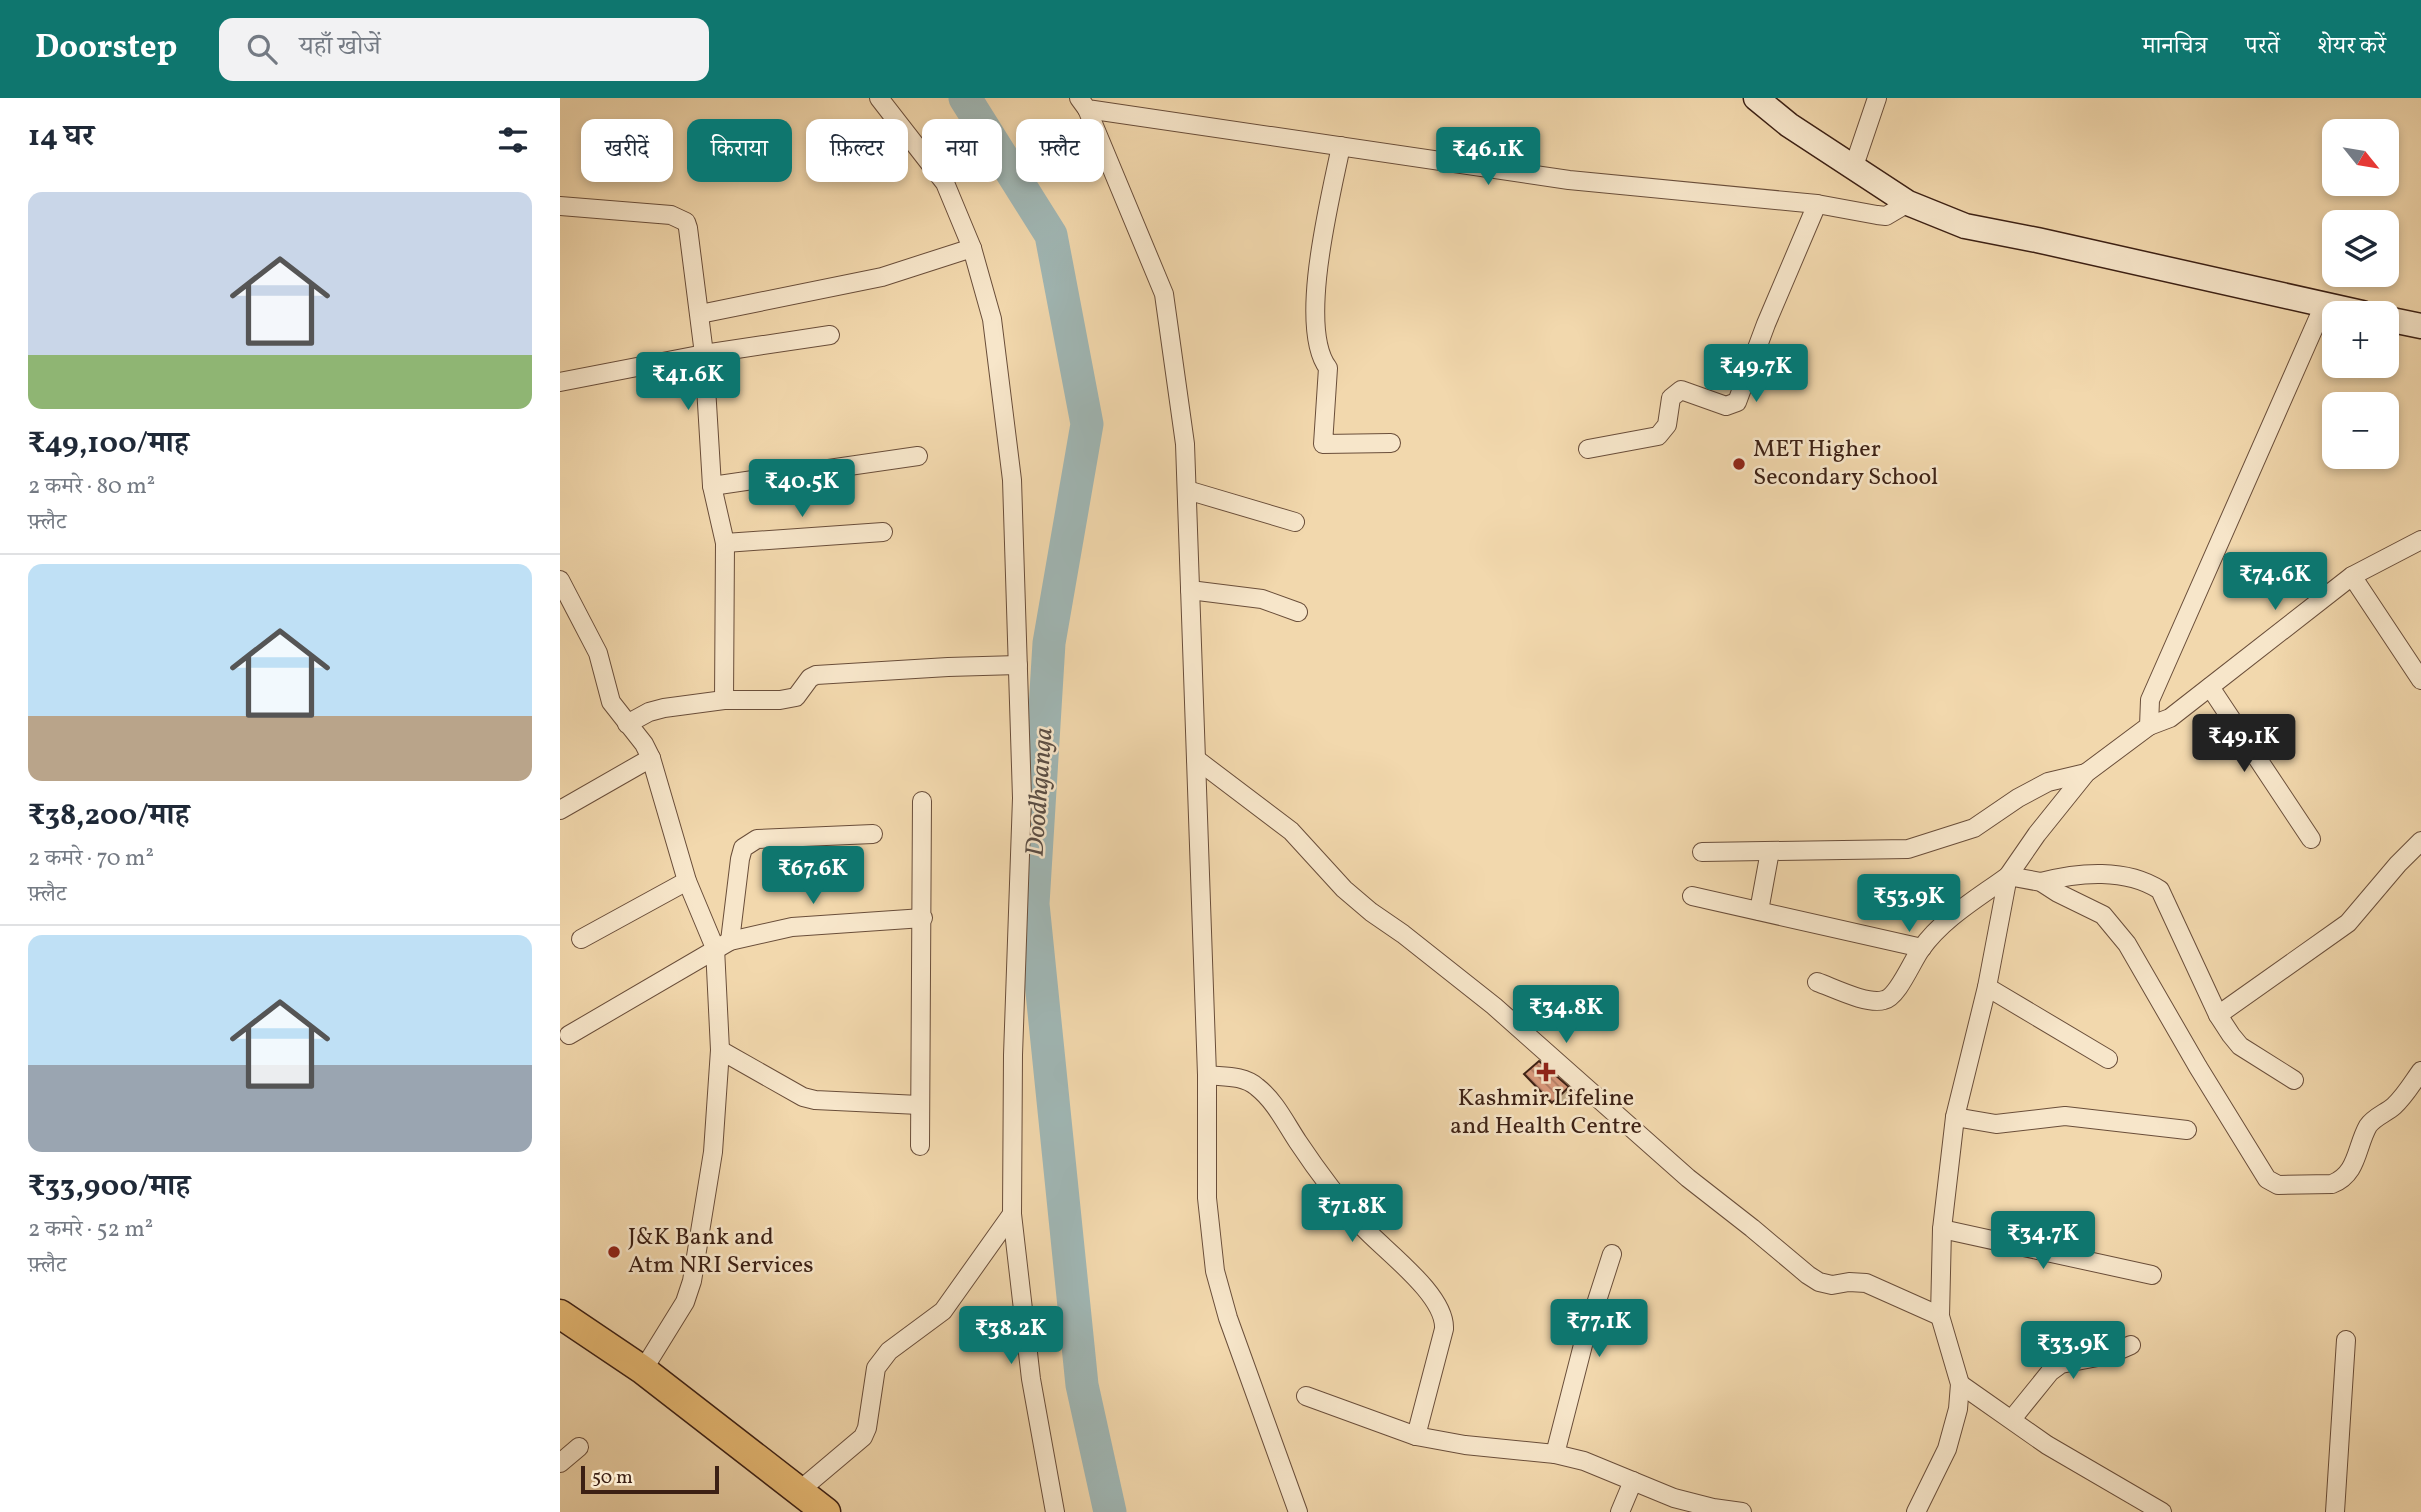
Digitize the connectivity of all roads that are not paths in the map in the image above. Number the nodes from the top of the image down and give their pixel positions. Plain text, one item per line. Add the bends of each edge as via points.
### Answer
1 (879, 98) edge
2 (1756, 98) edge
3 (1877, 98) edge
4 (1083, 103) edge
5 (1341, 146) junction
6 (1854, 166) junction
7 (1908, 203) junction
8 (1817, 204) junction
9 (560, 206) edge
10 (972, 248) junction
11 (2322, 305) edge
12 (2322, 310) edge
13 (700, 314) junction
14 (2399, 321) edge
15 (2421, 326) edge
16 (830, 335) dead end
17 (704, 354) junction
18 (560, 382) edge
19 (1391, 443) dead end
20 (1588, 449) dead end
21 (918, 456) dead end
22 (712, 486) junction
23 (1187, 491) junction
24 (1295, 522) dead end
25 (883, 533) dead end
26 (2421, 540) edge
27 (725, 543) junction
28 (2352, 576) junction
29 (560, 580) edge
30 (1190, 590) junction
31 (1298, 612) dead end
32 (1018, 665) junction
33 (2421, 680) edge
34 (2210, 687) junction
35 (724, 701) junction
36 (627, 724) junction
37 (2148, 726) junction
38 (651, 758) junction
39 (1196, 759) junction
40 (2086, 772) junction
41 (922, 801) dead end
42 (560, 810) edge
43 (873, 834) dead end
44 (2311, 839) dead end
45 (2421, 841) edge
46 (1770, 851) junction
47 (1702, 852) dead end
48 (2008, 876) junction
49 (687, 881) junction
50 (2041, 881) junction
51 (1692, 896) dead end
52 (1759, 911) junction
53 (923, 918) junction
54 (581, 939) dead end
55 (722, 944) junction
56 (1922, 948) junction
57 (1816, 982) dead end
58 (1987, 987) junction
59 (2218, 1015) junction
60 (569, 1035) dead end
61 (720, 1050) junction
62 (2108, 1059) dead end
63 (2421, 1071) edge
64 (1207, 1075) junction
65 (2294, 1080) dead end
66 (919, 1105) junction
67 (1955, 1117) junction
68 (2187, 1130) dead end
69 (920, 1146) dead end
70 (1012, 1214) junction
71 (1942, 1229) junction
72 (1612, 1254) dead end
73 (2152, 1275) dead end
74 (560, 1314) edge
75 (1940, 1316) junction
76 (2346, 1340) dead end
77 (2131, 1345) dead end
78 (643, 1370) junction
79 (1959, 1384) junction
80 (1306, 1396) dead end
81 (2012, 1419) junction
82 (1416, 1436) junction
83 (579, 1447) dead end
84 (1555, 1454) junction
85 (560, 1463) edge
86 (1633, 1481) junction
87 (799, 1491) junction
88 (1713, 1510) edge
89 (826, 1512) edge
90 (1055, 1512) edge
91 (1298, 1512) edge
92 (1620, 1512) edge
93 (1742, 1512) edge
94 (1916, 1512) edge
95 (2161, 1512) edge
96 (2335, 1512) edge

1 - 10 street via 945,183
2 - 6 main road
3 - 6 street
4 - 5 street
4 - 23 street via 1164,294
5 - 8 street via 1569,180
5 - 19 street via 1317,267 1316,339 1328,368 1323,444
6 - 7 main road
7 - 8 street via 1886,216
7 - 11 main road via 1965,226
8 - 20 street via 1737,402 1726,406 1681,390 1671,398 1667,425 1658,436
9 - 13 street via 671,215 687,222
10 - 13 street via 882,277
10 - 32 street via 992,319 1012,480
12 - 37 street via 2150,700
13 - 17 street
14 - 15 main road
16 - 17 street
17 - 18 street
17 - 22 street
21 - 22 street
22 - 27 street
23 - 24 street
23 - 30 street
25 - 27 street
26 - 28 street
27 - 35 street
28 - 33 street
28 - 34 street
29 - 36 street via 598,653 611,702
30 - 31 street via 1262,599
30 - 39 street
32 - 35 street via 816,675 796,697
32 - 70 street via 1022,798
34 - 37 street via 2170,718
34 - 44 street
35 - 36 street via 657,710
36 - 38 street
37 - 40 street
38 - 42 street
38 - 49 street
39 - 64 street
39 - 75 street via 1291,831 1344,889 1494,1006 1688,1178 1808,1275 1832,1285 1866,1283
40 - 46 street via 2048,782 1974,828 1908,849
40 - 48 street
41 - 53 street
43 - 55 street via 768,837 749,843 740,859
45 - 59 street via 2348,923
46 - 47 street
46 - 52 street
48 - 50 street
48 - 56 street via 1940,927
48 - 58 street
49 - 54 street
49 - 55 street
50 - 59 street via 2084,873 2144,880 2160,890
50 - 63 street via 2103,915 2127,944 2272,1184 2339,1182 2354,1165 2373,1119 2395,1105
51 - 52 street
52 - 56 street
53 - 55 street via 792,927
53 - 66 street
55 - 60 street
55 - 61 street
56 - 57 street via 1890,999 1870,1001
58 - 62 street
58 - 67 street
59 - 65 street via 2239,1046
61 - 66 street via 803,1097
61 - 78 street via 713,1152 692,1281 685,1302
64 - 82 street via 1245,1078 1265,1093 1341,1201 1443,1313 1444,1329
64 - 91 street via 1208,1198 1215,1271
66 - 69 street
67 - 68 street via 1996,1124 2065,1116
67 - 71 street
70 - 87 street via 943,1311 889,1351 876,1368 863,1437
70 - 90 street via 1031,1379
71 - 73 street
71 - 75 street
72 - 84 street
74 - 78 main road
75 - 79 street
76 - 96 street
77 - 81 street via 2108,1355 2061,1364
78 - 87 main road
79 - 81 street
79 - 94 street via 1958,1409 1947,1449
80 - 82 street
81 - 95 street via 2058,1452
82 - 84 street
83 - 85 street
84 - 86 street
86 - 88 street
86 - 92 street
87 - 89 main road
88 - 93 street

